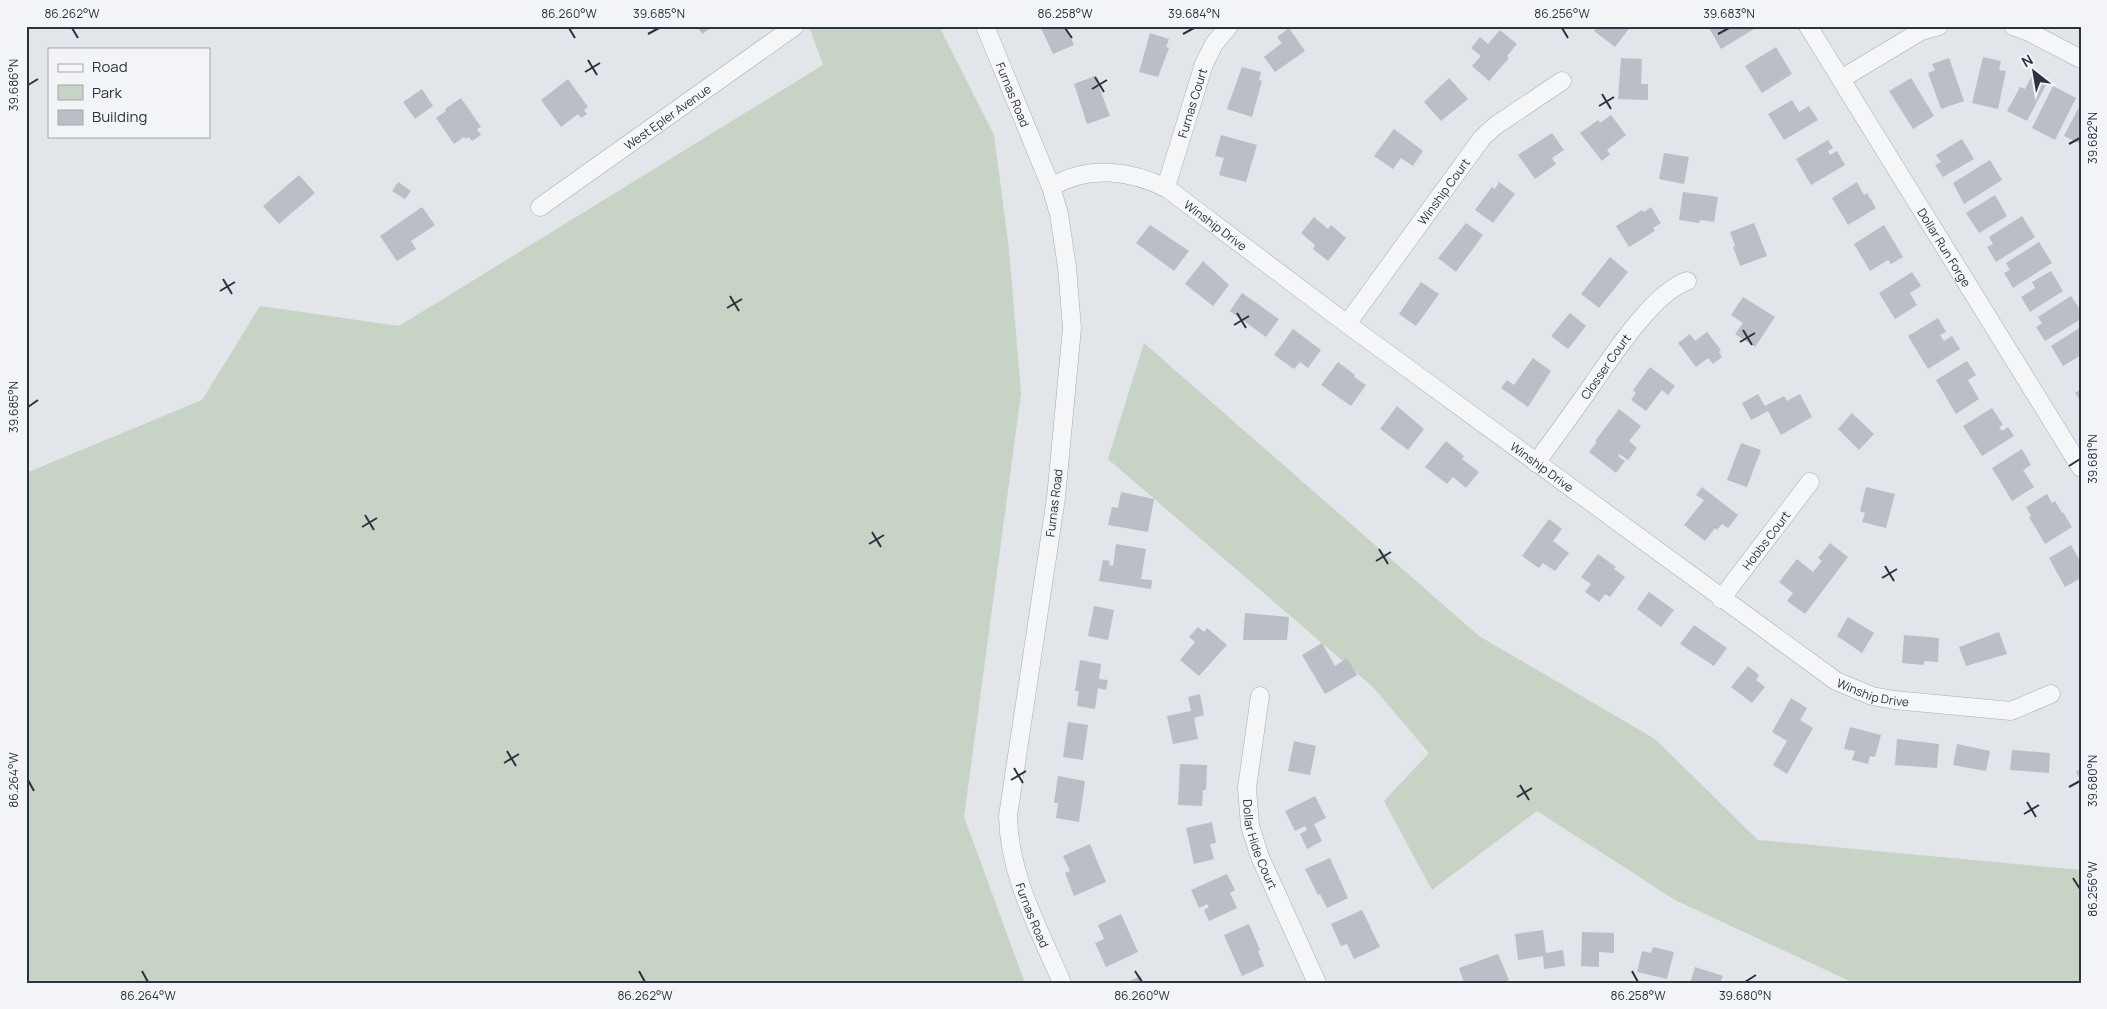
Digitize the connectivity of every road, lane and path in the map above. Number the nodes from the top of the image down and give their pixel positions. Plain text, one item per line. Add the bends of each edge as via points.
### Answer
1 (795, 26) edge
2 (985, 26) edge
3 (1229, 26) edge
4 (1808, 26) edge
5 (1938, 26) edge
6 (2012, 26) edge
7 (2081, 59) edge
8 (1841, 79) junction
9 (1562, 81) dead end
10 (1051, 187) junction
11 (1166, 187) junction
12 (540, 207) dead end
13 (1687, 281) dead end
14 (1347, 324) junction
15 (1536, 463) junction
16 (2081, 468) edge
17 (1810, 482) dead end
18 (1721, 599) junction
19 (2051, 694) dead end
20 (1260, 696) dead end
21 (1062, 983) edge
22 (1317, 983) edge

1 - 12 street, West Epler Avenue
2 - 10 street, Furnas Road
3 - 11 street, Furnas Court via 1214,44 1204,64
4 - 8 street, Dollar Run Forge
5 - 8 street via 1920,31
6 - 7 street
8 - 16 street, Dollar Run Forge
9 - 14 street, Winship Court via 1482,138
10 - 11 street, Winship Drive via 1073,177 1104,172 1128,174
10 - 21 street, Furnas Road via 1059,214 1067,267 1072,342 1056,498 1008,816 1015,871
11 - 14 street, Winship Drive
13 - 15 street, Closser Court via 1666,295 1630,333
14 - 15 street, Winship Drive
15 - 18 street, Winship Drive
17 - 18 street, Hobbs Court
18 - 19 street, Winship Drive via 1829,678 1872,696 2011,711
20 - 22 street, Dollar Hide Court via 1247,788 1250,826 1260,857

